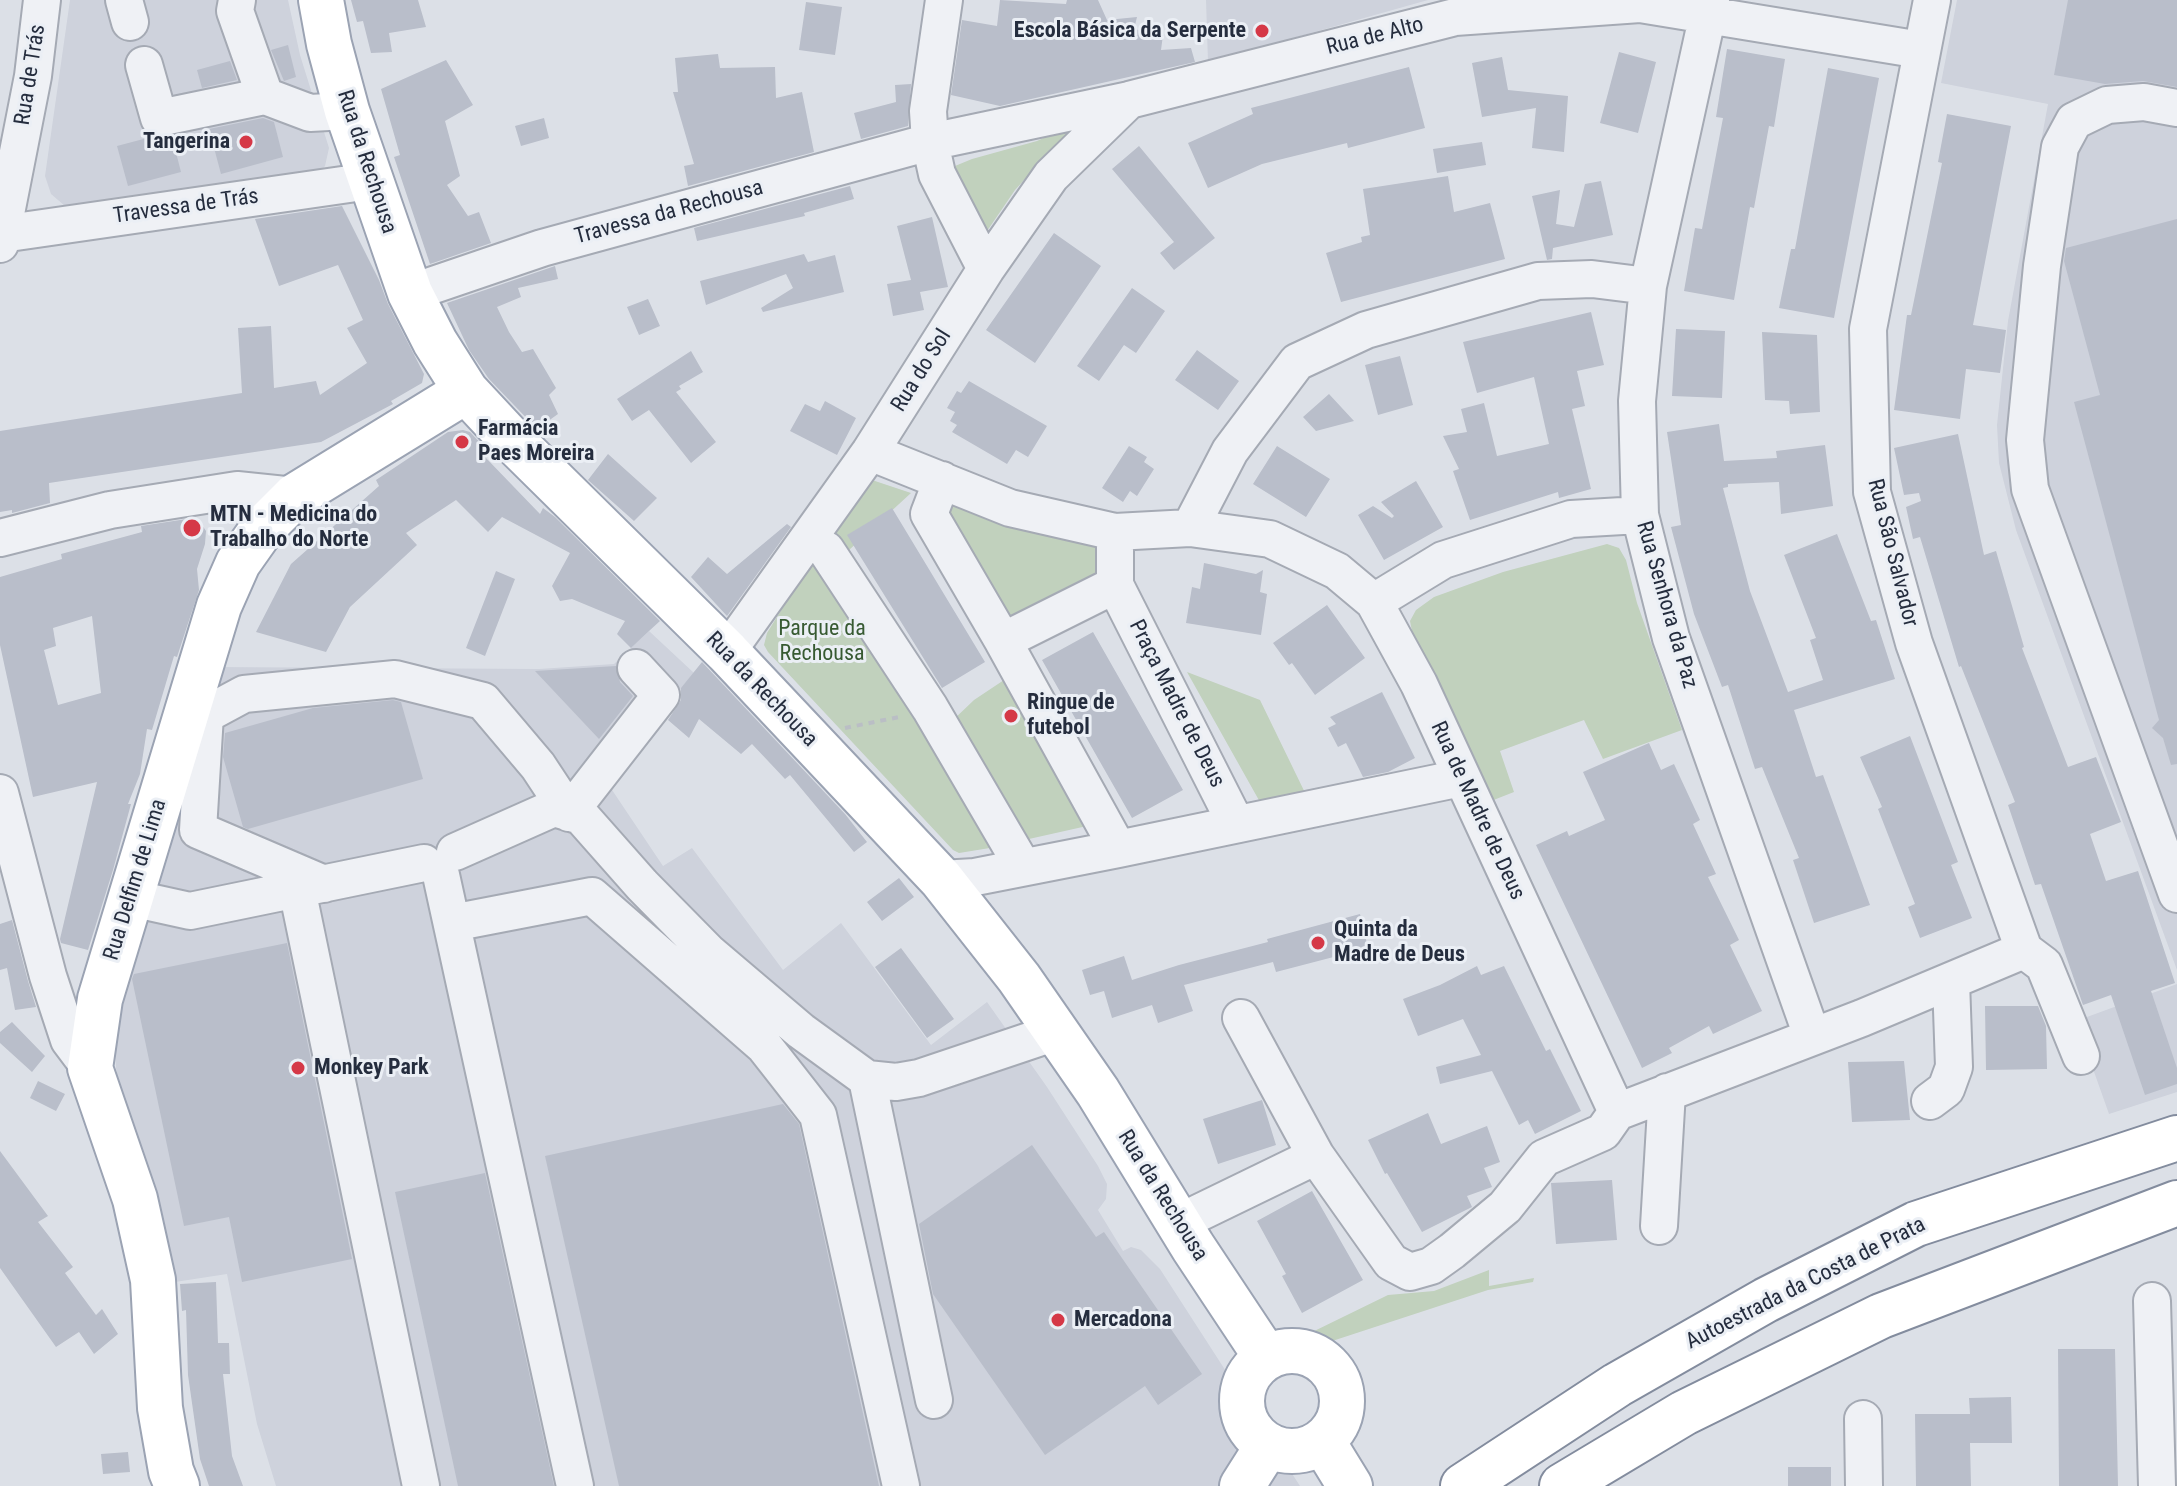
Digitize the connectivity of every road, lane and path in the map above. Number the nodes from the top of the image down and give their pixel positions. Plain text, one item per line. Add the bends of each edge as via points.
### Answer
1 (42, 0) edge
2 (237, 0) edge
3 (321, 0) edge
4 (944, 0) edge
5 (1932, 0) edge
6 (1709, 8) edge
7 (1921, 50) junction
8 (144, 65) dead end
9 (265, 96) junction
10 (1129, 100) junction
11 (2177, 108) edge
12 (347, 111) junction
13 (930, 142) junction
14 (370, 181) junction
15 (1, 239) edge
16 (986, 269) junction
17 (1648, 286) junction
18 (410, 293) junction
19 (466, 391) junction
20 (870, 452) junction
21 (942, 480) junction
22 (295, 496) junction
23 (1640, 515) junction
24 (1190, 528) junction
25 (1115, 532) junction
26 (0, 538) edge
27 (826, 550) dead end
28 (1115, 585) junction
29 (1374, 602) junction
30 (1003, 641) junction
31 (727, 652) junction
32 (636, 668) dead end
33 (930, 708) junction
34 (839, 729) dead end
35 (1461, 778) junction
36 (0, 793) edge
37 (569, 813) junction
38 (1236, 824) junction
39 (1118, 849) junction
40 (440, 863) junction
41 (1023, 867) junction
42 (941, 879) junction
43 (310, 886) junction
44 (2177, 894) edge
45 (131, 898) junction
46 (452, 923) junction
47 (2024, 950) junction
48 (1951, 981) junction
49 (53, 991) junction
50 (100, 999) junction
51 (1241, 1018) dead end
52 (1056, 1032) junction
53 (1812, 1036) junction
54 (2081, 1056) dead end
55 (90, 1068) junction
56 (867, 1079) junction
57 (1667, 1092) junction
58 (1930, 1101) dead end
59 (1617, 1112) junction
60 (2177, 1138) edge
61 (1316, 1156) junction
62 (2177, 1203) edge
63 (1178, 1223) junction
64 (1659, 1226) dead end
65 (2152, 1301) dead end
66 (1266, 1357) junction
67 (934, 1400) dead end
68 (1863, 1419) dead end
69 (1323, 1442) junction
70 (1268, 1445) junction
71 (177, 1486) edge
72 (421, 1486) edge
73 (575, 1486) edge
74 (901, 1486) edge
75 (1242, 1486) edge
76 (1350, 1486) edge
77 (1463, 1486) edge
78 (1562, 1486) edge
79 (1864, 1486) edge
80 (2157, 1486) edge

1 - 15 street, Rua de Trás
2 - 9 street via 235,11
3 - 12 main road, Rua da Rechousa
4 - 13 street via 928,111
5 - 7 street, Rua São Salvador
6 - 7 street, Rua de Alto
6 - 10 street, Rua de Alto via 1640,4 1455,17
6 - 17 street, Rua Senhora da Paz
7 - 47 street, Rua São Salvador via 1868,329 1872,492 1914,643
8 - 9 street via 159,118
9 - 12 street via 310,113
10 - 13 street, Rua de Alto
10 - 16 street, Rua do Sol via 1051,176
11 - 44 street via 2144,102 2107,105 2074,121 2060,147 2025,440 2030,489
12 - 14 main road, Rua da Rechousa
13 - 16 street via 937,174
13 - 18 street, Travessa da Rechousa via 542,248
14 - 15 street, Travessa de Trás
14 - 18 main road, Rua da Rechousa
16 - 20 street, Rua do Sol
17 - 23 street, Rua Senhora da Paz via 1637,401
17 - 24 street via 1592,279 1538,281 1366,330 1297,362 1230,451
18 - 19 main road, Rua da Rechousa
19 - 22 main road, Rua Delfim de Lima
19 - 31 main road, Rua da Rechousa
20 - 21 street, Rua de Madre de Deus
20 - 31 street, Rua do Sol
21 - 25 street, Rua de Madre de Deus via 1010,508
21 - 30 street via 929,514
22 - 26 street via 237,490 110,510
22 - 45 main road, Rua Delfim de Lima via 238,563 219,606
23 - 29 street via 1571,519 1443,560
23 - 53 street, Rua Senhora da Paz via 1671,638
24 - 25 street, Rua de Madre de Deus
24 - 29 street, Rua de Madre de Deus via 1270,539 1337,571
25 - 28 street, Praça Madre de Deus
27 - 33 street
28 - 30 street
28 - 38 street, Praça Madre de Deus
29 - 35 street, Rua de Madre de Deus via 1419,684
30 - 39 street
31 - 42 main road, Rua da Rechousa
32 - 37 street via 661,695
33 - 34 path
33 - 41 street
35 - 38 street
35 - 59 street, Rua de Madre de Deus
36 - 49 street
37 - 40 street via 554,808
37 - 43 street via 538,766 483,701 395,679 244,694 205,715 198,830
37 - 56 street via 581,816 708,952
38 - 39 street
39 - 41 street
40 - 43 street
40 - 46 street
41 - 42 street
42 - 52 main road, Rua da Rechousa
43 - 45 street via 190,911
43 - 72 street
45 - 50 main road, Rua Delfim de Lima
46 - 73 street
46 - 74 street via 592,896 764,1046 818,1115
47 - 48 street
47 - 54 street via 2044,965
48 - 53 street
48 - 58 street via 1954,1067 1946,1089
49 - 50 street via 77,1000
49 - 55 street via 69,1040
50 - 55 main road, Rua Delfim de Lima
51 - 61 street
52 - 56 street via 919,1078
52 - 63 main road, Rua da Rechousa
53 - 57 street
55 - 71 main road, Rua Delfim de Lima via 135,1199 153,1280 160,1408
56 - 67 street
57 - 59 street
57 - 64 street
59 - 61 street via 1603,1132 1544,1158 1505,1207 1452,1251 1431,1266 1410,1272 1391,1262
60 - 77 main road, Autoestrada da Costa de Prata via 1916,1224 1766,1300 1617,1385
61 - 63 street
62 - 78 main road via 1881,1316 1684,1413
63 - 66 main road, Rua da Rechousa
65 - 80 street
66 - 69 main road via 1282,1351 1307,1354 1329,1366 1343,1397 1341,1414
66 - 70 main road via 1249,1375 1241,1398 1249,1429
68 - 79 street
69 - 70 main road via 1291,1452
69 - 76 main road
70 - 75 main road

